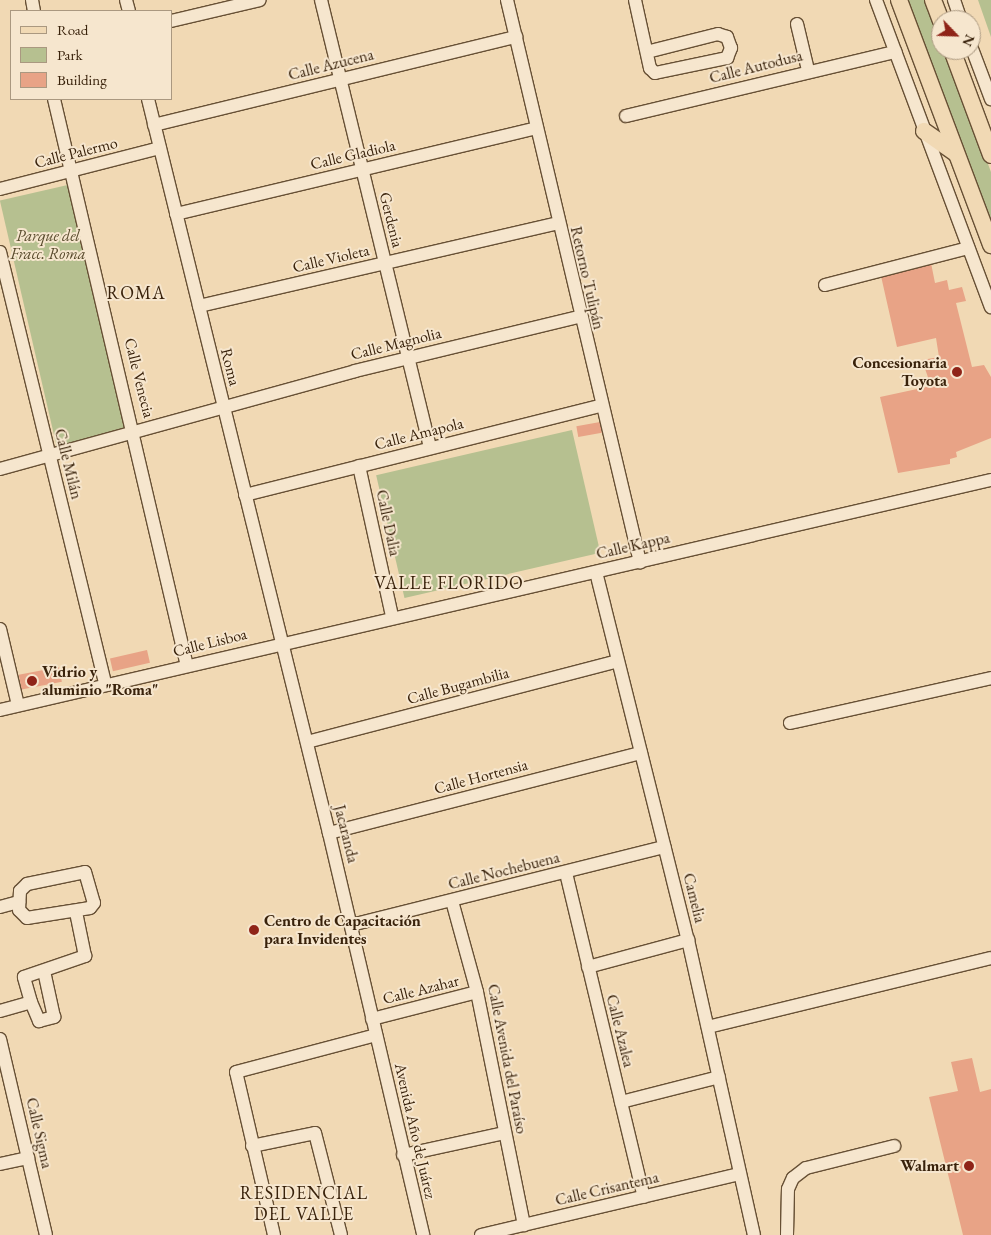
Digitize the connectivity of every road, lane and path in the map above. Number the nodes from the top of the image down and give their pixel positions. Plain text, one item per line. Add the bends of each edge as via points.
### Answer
1 (260, 0) edge
2 (321, 0) edge
3 (507, 0) edge
4 (635, 0) edge
5 (876, 0) edge
6 (899, 0) edge
7 (172, 21) edge
8 (797, 24) dead end
9 (516, 37) junction
10 (647, 52) junction
11 (895, 52) junction
12 (956, 60) edge
13 (976, 60) edge
14 (808, 70) junction
15 (340, 80) junction
16 (991, 99) edge
17 (54, 100) edge
18 (148, 100) edge
19 (626, 116) dead end
20 (154, 125) junction
21 (537, 128) junction
22 (924, 131) junction
23 (160, 148) junction
24 (956, 153) junction
25 (991, 155) edge
26 (362, 170) junction
27 (71, 171) junction
28 (0, 189) edge
29 (176, 214) junction
30 (558, 223) junction
31 (991, 244) edge
32 (968, 248) junction
33 (0, 252) edge
34 (385, 263) junction
35 (825, 285) dead end
36 (199, 306) junction
37 (991, 307) edge
38 (579, 317) junction
39 (408, 358) junction
40 (600, 406) junction
41 (224, 409) junction
42 (136, 433) junction
43 (430, 448) junction
44 (49, 456) junction
45 (359, 466) junction
46 (0, 469) edge
47 (991, 480) edge
48 (245, 494) junction
49 (640, 562) junction
50 (596, 572) junction
51 (392, 616) junction
52 (0, 629) edge
53 (282, 642) junction
54 (617, 661) junction
55 (187, 666) junction
56 (991, 678) edge
57 (105, 684) junction
58 (18, 705) junction
59 (0, 710) edge
60 (790, 723) dead end
61 (307, 742) junction
62 (641, 753) junction
63 (330, 833) junction
64 (664, 847) junction
65 (566, 873) junction
66 (452, 901) junction
67 (19, 902) junction
68 (0, 907) edge
69 (76, 912) junction
70 (351, 926) junction
71 (688, 940) junction
72 (991, 958) edge
73 (588, 967) junction
74 (44, 971) junction
75 (478, 992) junction
76 (31, 1002) junction
77 (0, 1011) edge
78 (372, 1019) junction
79 (708, 1027) junction
80 (376, 1035) junction
81 (0, 1039) edge
82 (4, 1076) edge
83 (719, 1077) junction
84 (621, 1102) junction
85 (504, 1133) junction
86 (252, 1146) junction
87 (894, 1146) dead end
88 (403, 1155) junction
89 (28, 1158) junction
90 (0, 1164) edge
91 (740, 1174) junction
92 (644, 1197) junction
93 (524, 1225) junction
94 (44, 1235) edge
95 (274, 1235) edge
96 (342, 1235) edge
97 (423, 1235) edge
98 (481, 1235) edge
99 (754, 1235) edge
100 (787, 1235) edge

1 - 7 street
2 - 15 street, Gerdenia
3 - 9 street, Retorno Tulipán
4 - 10 street
5 - 11 street
6 - 24 main road
8 - 14 street
9 - 15 street, Calle Azucena
9 - 21 street, Retorno Tulipán
10 - 10 street via 718,34 727,37 731,48 727,58 662,74 652,70
11 - 14 street, Calle Autodusa
11 - 22 street
12 - 25 main road
13 - 16 street
14 - 19 street, Calle Autodusa
15 - 20 street, Calle Azucena
15 - 26 street, Gerdenia
17 - 27 street, Calle Venecia
18 - 20 street, Roma
20 - 23 street, Roma
21 - 26 street, Calle Gladiola
21 - 30 street, Retorno Tulipán
22 - 24 main road
22 - 32 street
23 - 27 street, Calle Palermo
23 - 29 street, Roma
24 - 31 main road
26 - 29 street, Calle Gladiola
26 - 34 street, Gerdenia
27 - 28 street, Calle Palermo
27 - 42 street, Calle Venecia
29 - 36 street, Roma
30 - 34 street, Calle Violeta
30 - 38 street, Retorno Tulipán
32 - 35 street
32 - 37 street
33 - 44 street, Calle Milán
34 - 36 street, Calle Violeta
34 - 39 street, Gerdenia
36 - 41 street, Roma
38 - 39 street, Calle Magnolia
38 - 40 street, Retorno Tulipán
39 - 41 street, Calle Magnolia
39 - 43 street, Gerdenia
40 - 43 street, Calle Amapola
40 - 49 street, Retorno Tulipán
41 - 42 street, Calle Magnolia
41 - 48 street, Roma
42 - 44 street, Calle Magnolia
42 - 55 street, Calle Venecia
43 - 45 street, Calle Amapola
44 - 46 street, Calle Magnolia
44 - 57 street, Calle Milán
45 - 48 street, Calle Amapola
45 - 51 street, Calle Dalia
47 - 49 street, Calle Kappa
48 - 53 street, Roma
49 - 50 street, Calle Kappa
50 - 51 street, Calle Kappa
50 - 54 street, Camelia
51 - 53 street, Calle Kappa
52 - 58 street
53 - 55 street, Calle Lisboa
53 - 61 street, Jacaranda
54 - 61 street, Calle Bugambilia
54 - 62 street, Camelia
55 - 57 street, Calle Lisboa
56 - 60 street
57 - 58 street, Calle Lisboa
58 - 59 street, Calle Lisboa
61 - 63 street, Jacaranda
62 - 63 street, Calle Hortensia
62 - 64 street, Camelia
63 - 70 street, Jacaranda
64 - 65 street, Calle Nochebuena
64 - 71 street, Camelia
65 - 66 street, Calle Nochebuena
65 - 73 street, Calle Azalea
66 - 70 street, Calle Nochebuena
66 - 75 street, Calle Avenida del Paraíso
67 - 68 street
67 - 69 street via 19,910 27,918
67 - 69 street via 20,892 27,884 85,872 94,903
69 - 74 street via 85,956
70 - 78 street, Jacaranda
71 - 73 street
71 - 79 street, Camelia
72 - 79 street
73 - 84 street, Calle Azalea
74 - 76 street via 24,977
74 - 76 street via 54,1017 39,1021
75 - 78 street, Calle Azahar
75 - 85 street, Calle Avenida del Paraíso
76 - 77 street
78 - 80 street, Jacaranda
79 - 83 street, Camelia
80 - 86 street via 239,1069 235,1082
80 - 88 street, Avenida Año de Juárez
81 - 82 street, Calle Sigma
82 - 89 street, Calle Sigma
83 - 84 street
83 - 91 street, Camelia
84 - 92 street, Calle Azalea
85 - 88 street
85 - 93 street, Calle Avenida del Paraíso
86 - 95 street
86 - 96 street via 315,1133
87 - 100 street via 806,1168 793,1178 788,1189
88 - 97 street, Avenida Año de Juárez
89 - 90 street
89 - 94 street, Calle Sigma
91 - 92 street, Calle Crisantema
91 - 99 street, Camelia
92 - 93 street, Calle Crisantema
93 - 98 street, Calle Crisantema

